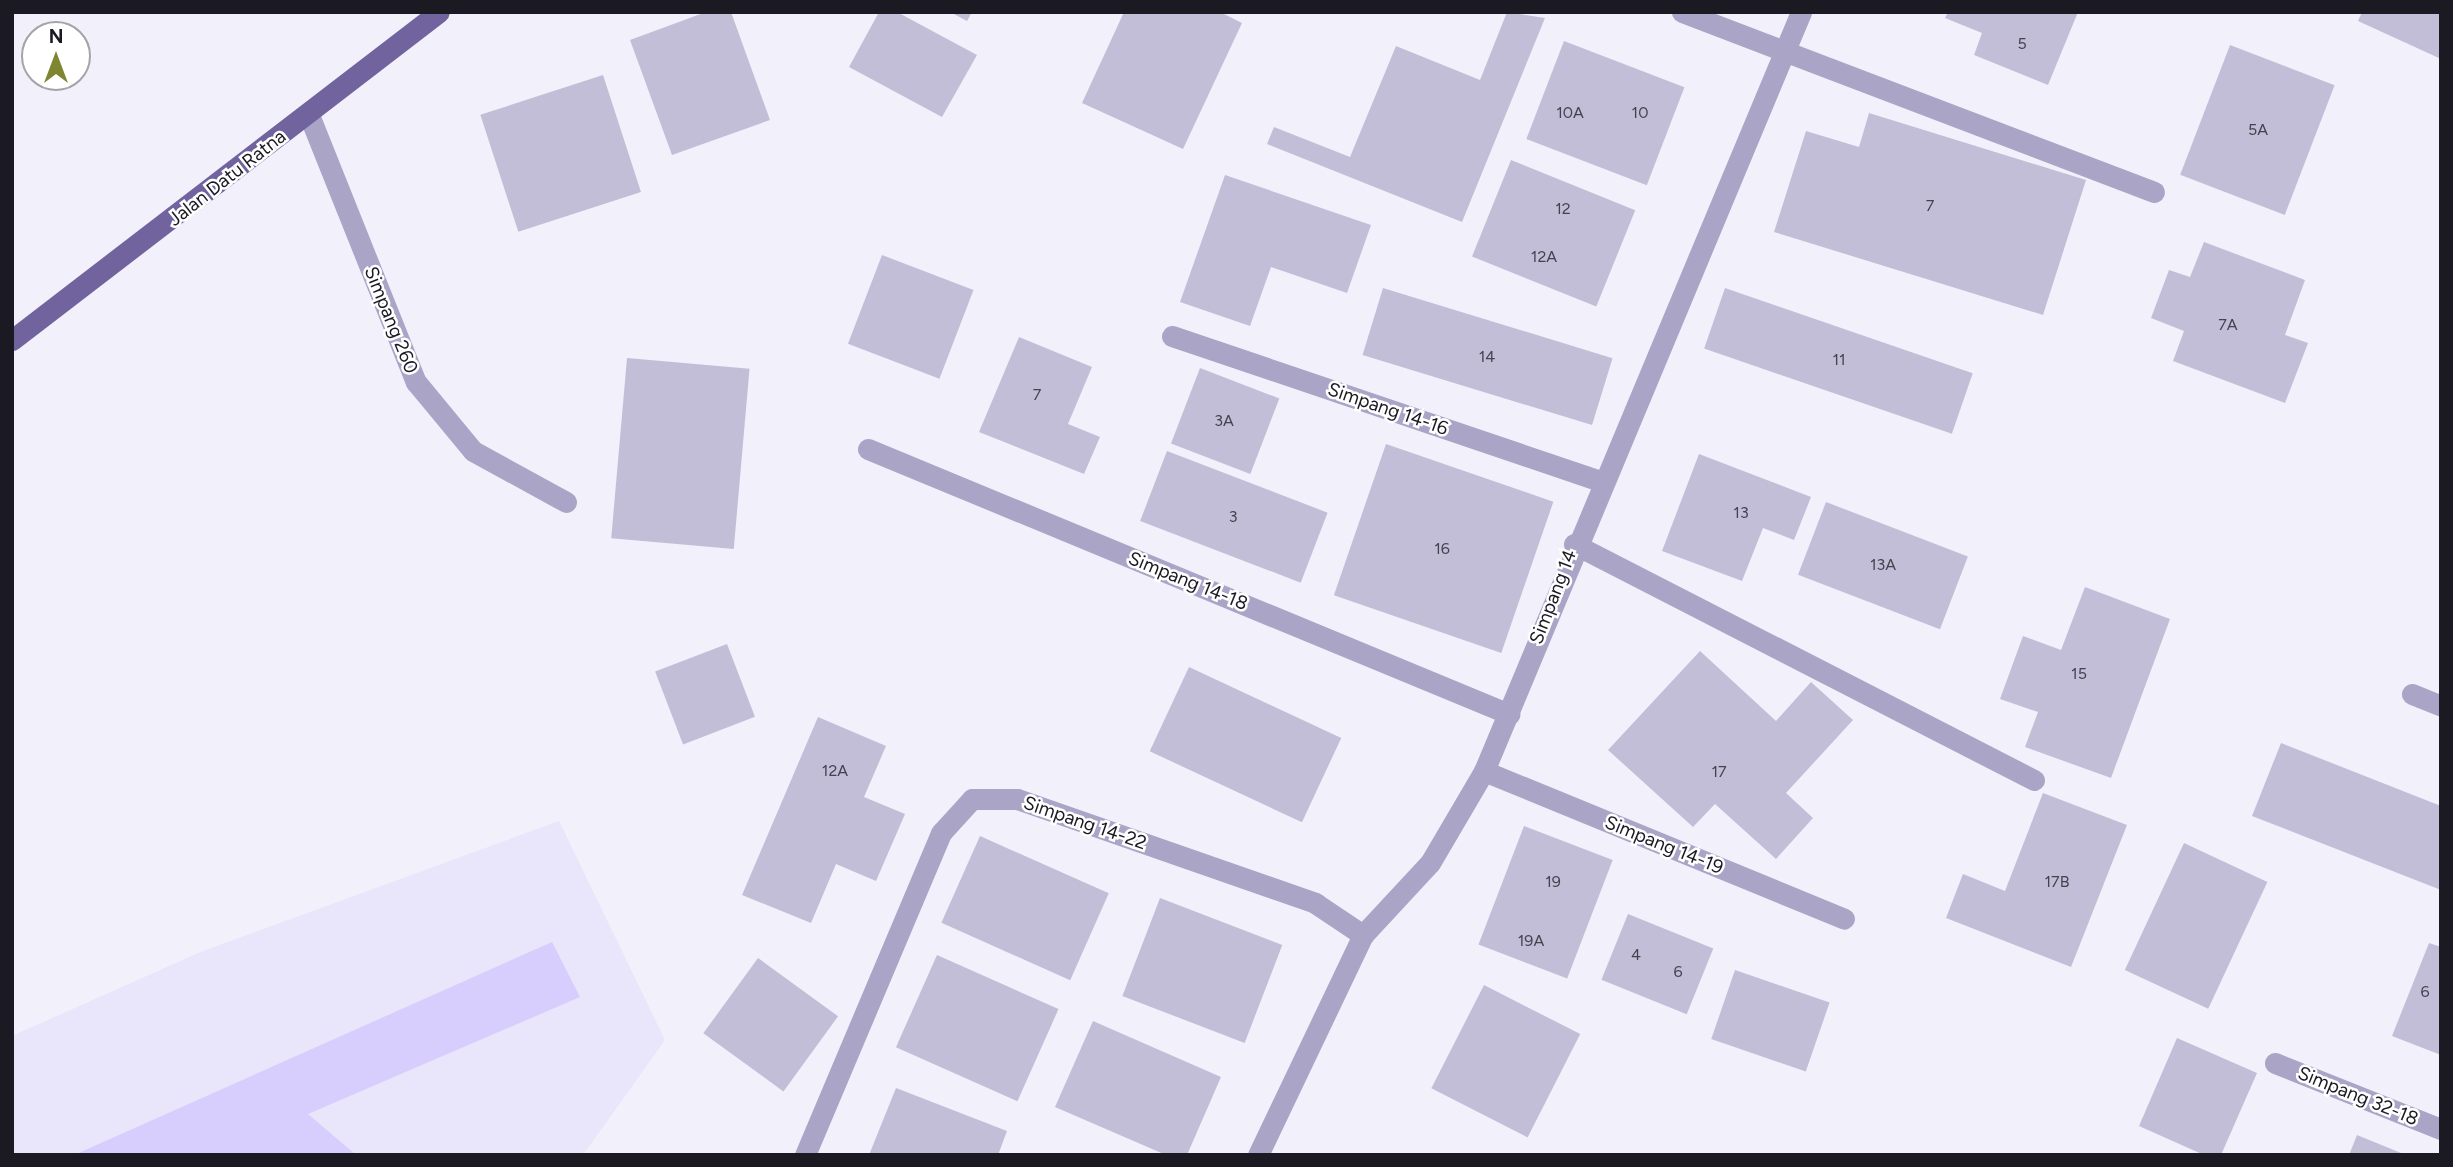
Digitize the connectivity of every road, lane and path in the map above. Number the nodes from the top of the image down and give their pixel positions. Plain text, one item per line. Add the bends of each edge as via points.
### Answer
1 (438, 12) edge
2 (1682, 12) edge
3 (1801, 12) edge
4 (1783, 50) junction
5 (309, 115) junction
6 (2154, 192) dead end
7 (1172, 336) dead end
8 (12, 340) edge
9 (868, 449) dead end
10 (1604, 482) junction
11 (566, 502) dead end
12 (1574, 544) junction
13 (2412, 694) dead end
14 (2441, 706) edge
15 (1508, 713) junction
16 (1484, 771) junction
17 (2034, 780) dead end
18 (1844, 919) dead end
19 (1363, 936) junction
20 (2275, 1063) dead end
21 (2441, 1129) edge
22 (805, 1155) edge
23 (1258, 1155) edge

1 - 5 main road, Jalan Datu Ratna
2 - 4 street
3 - 4 street, Simpang 14
4 - 6 street
4 - 10 street, Simpang 14
5 - 8 main road, Jalan Datu Ratna
5 - 11 street, Simpang 260 via 416,382 473,451
7 - 10 street, Simpang 14-16
9 - 15 street, Simpang 14-18
10 - 12 street, Simpang 14
12 - 15 street, Simpang 14
12 - 17 street
13 - 14 street
15 - 16 street, Simpang 14
16 - 18 street, Simpang 14-19
16 - 19 street, Simpang 14 via 1430,863
19 - 22 street, Simpang 14-22 via 1302,898 1017,799 972,799 941,833
19 - 23 street, Simpang 14
20 - 21 street, Simpang 32-18

